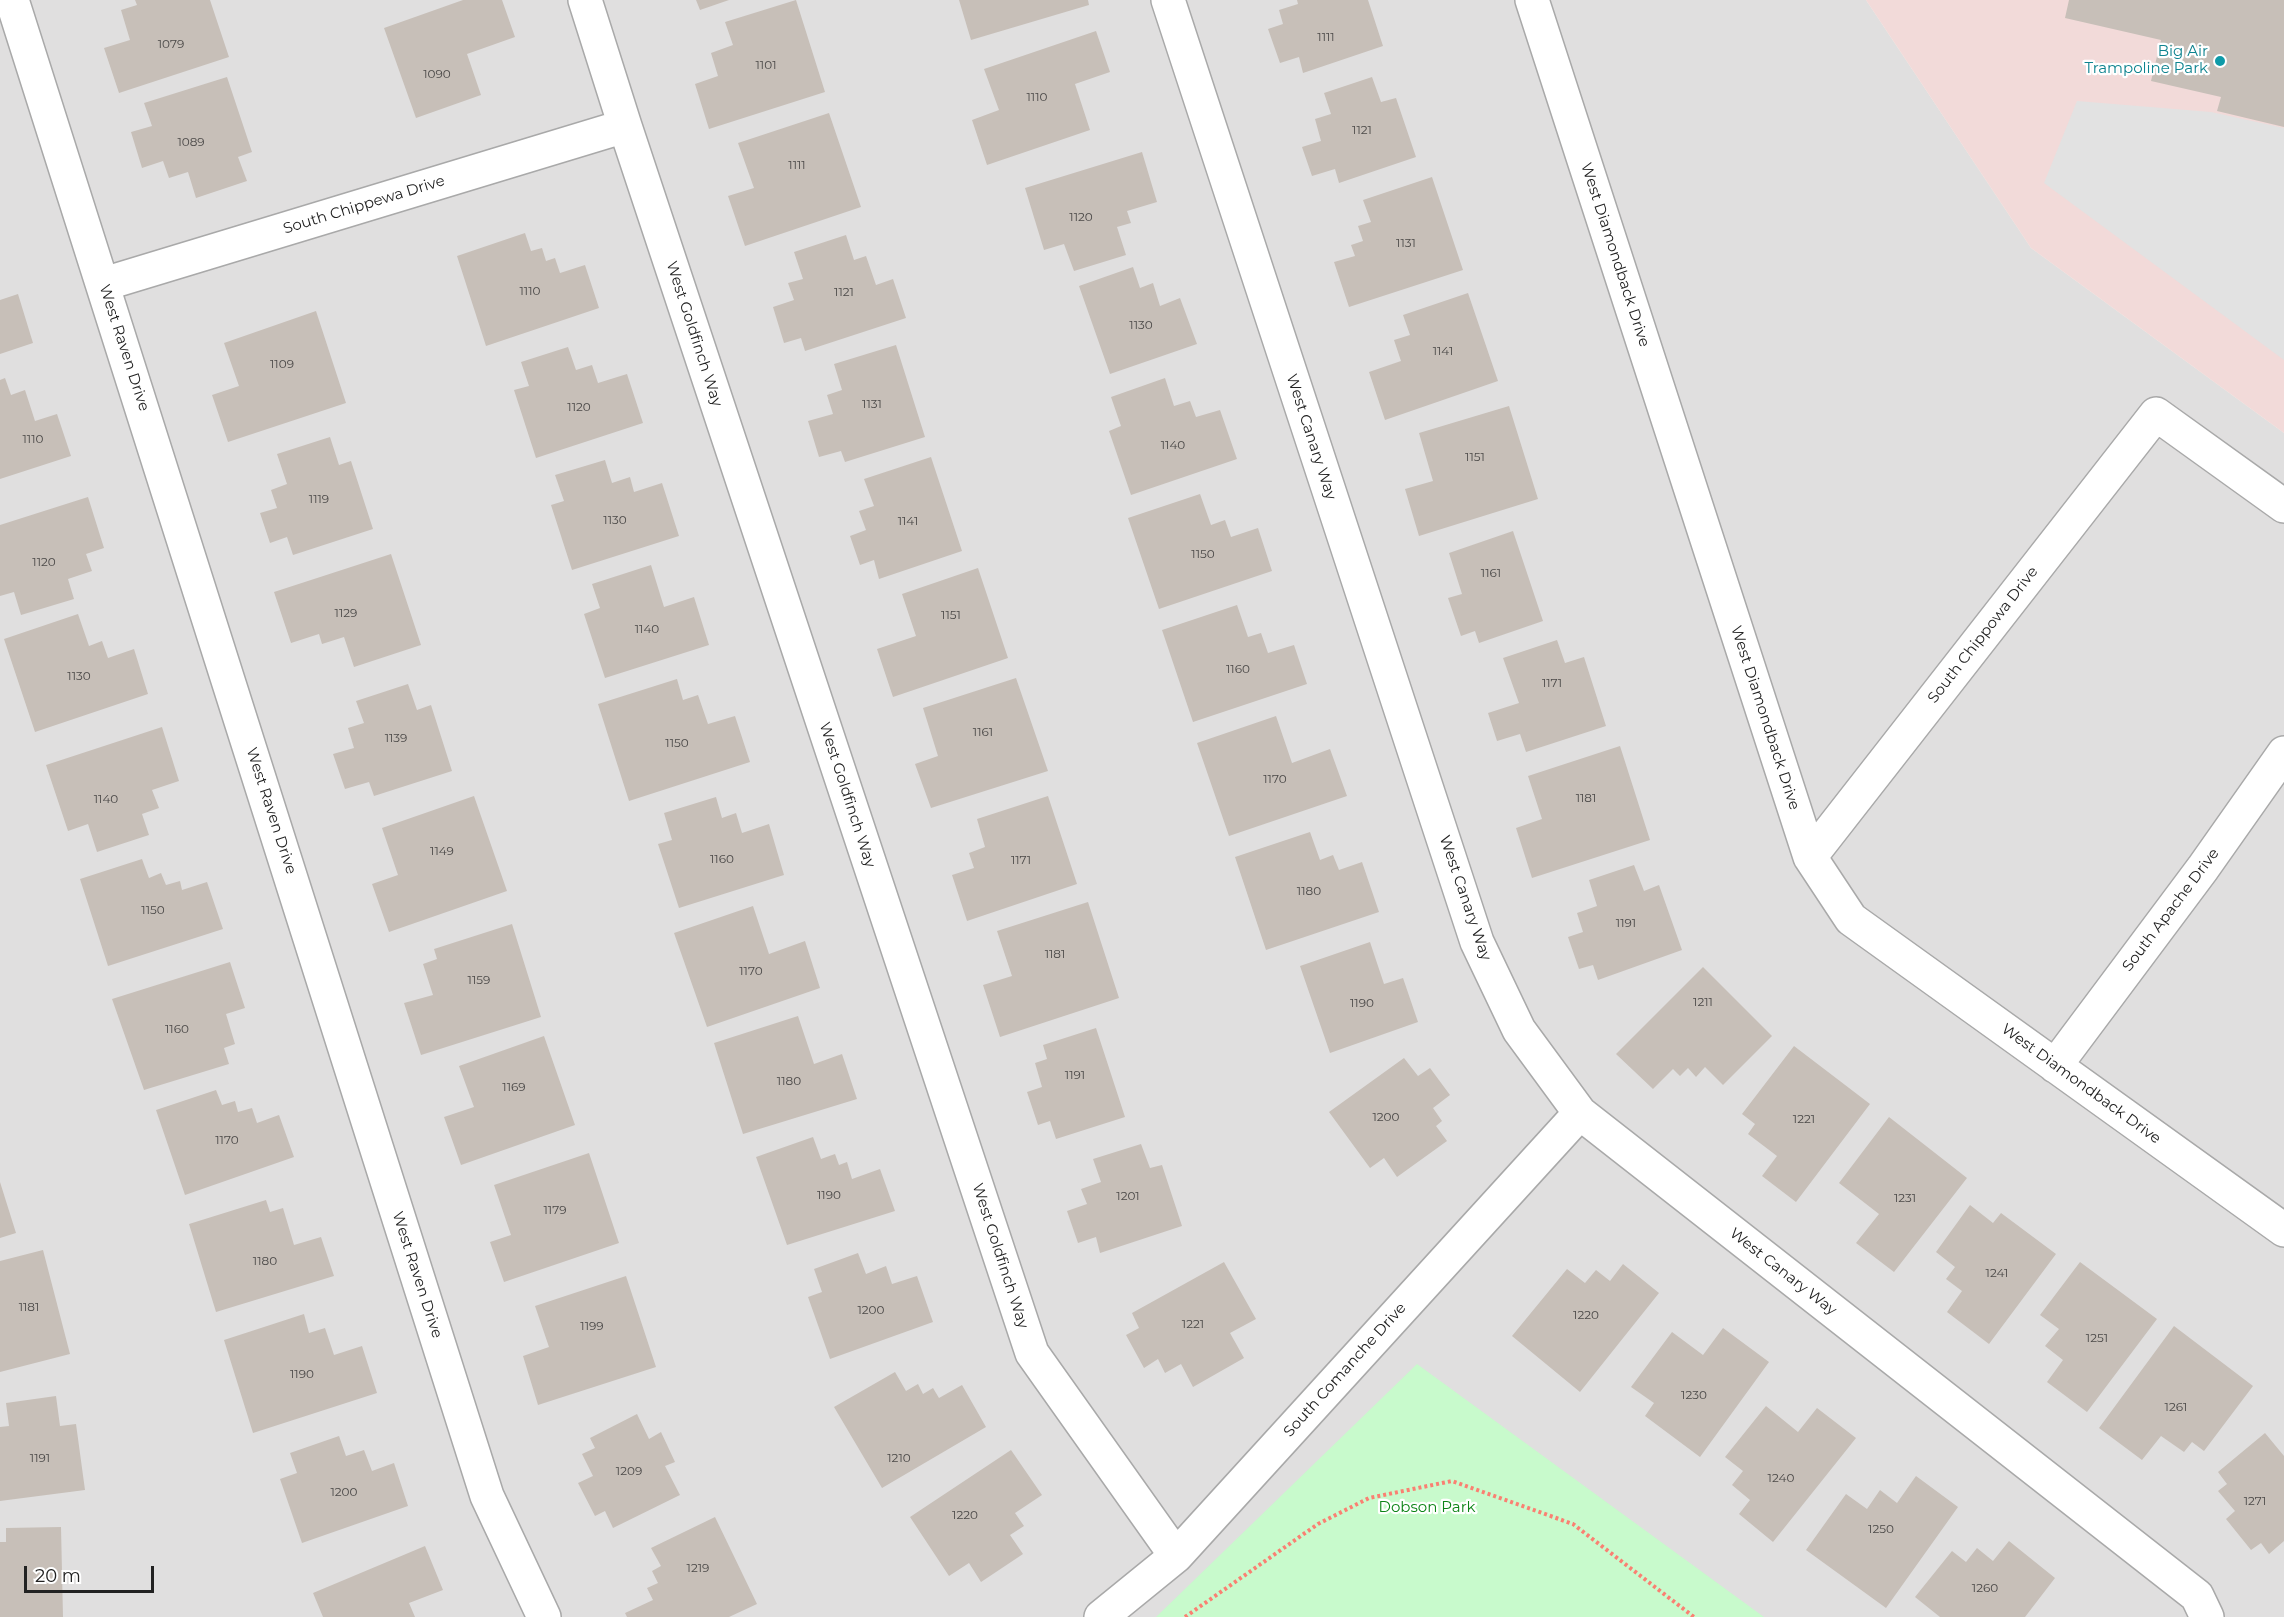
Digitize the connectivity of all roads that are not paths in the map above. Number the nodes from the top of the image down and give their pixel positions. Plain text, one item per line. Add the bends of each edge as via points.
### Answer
1 (12, 0) edge
2 (585, 0) edge
3 (1168, 0) edge
4 (1532, 0) edge
5 (625, 126) junction
6 (104, 284) junction
7 (2284, 506) edge
8 (2284, 753) edge
9 (1810, 857) junction
10 (2055, 1066) junction
11 (1580, 1113) junction
12 (2284, 1230) edge
13 (1176, 1556) junction
14 (544, 1617) edge
15 (1101, 1617) edge
16 (2207, 1617) edge

1 - 6 street, West Raven Drive
2 - 5 street, West Goldfinch Way
3 - 11 street, West Canary Way via 1478,942 1519,1030
4 - 9 street, West Diamondback Drive
5 - 6 street, South Chippewa Drive
5 - 13 street, West Goldfinch Way via 1032,1353
6 - 14 street, West Raven Drive via 487,1496
7 - 9 street, South Chippowa Drive via 2156,414
8 - 10 street, South Apache Drive
9 - 10 street, West Diamondback Drive via 1851,919
10 - 12 street, West Diamondback Drive
11 - 13 street, South Comanche Drive
11 - 16 street, West Canary Way via 2198,1596
13 - 15 street, South Comanche Drive

